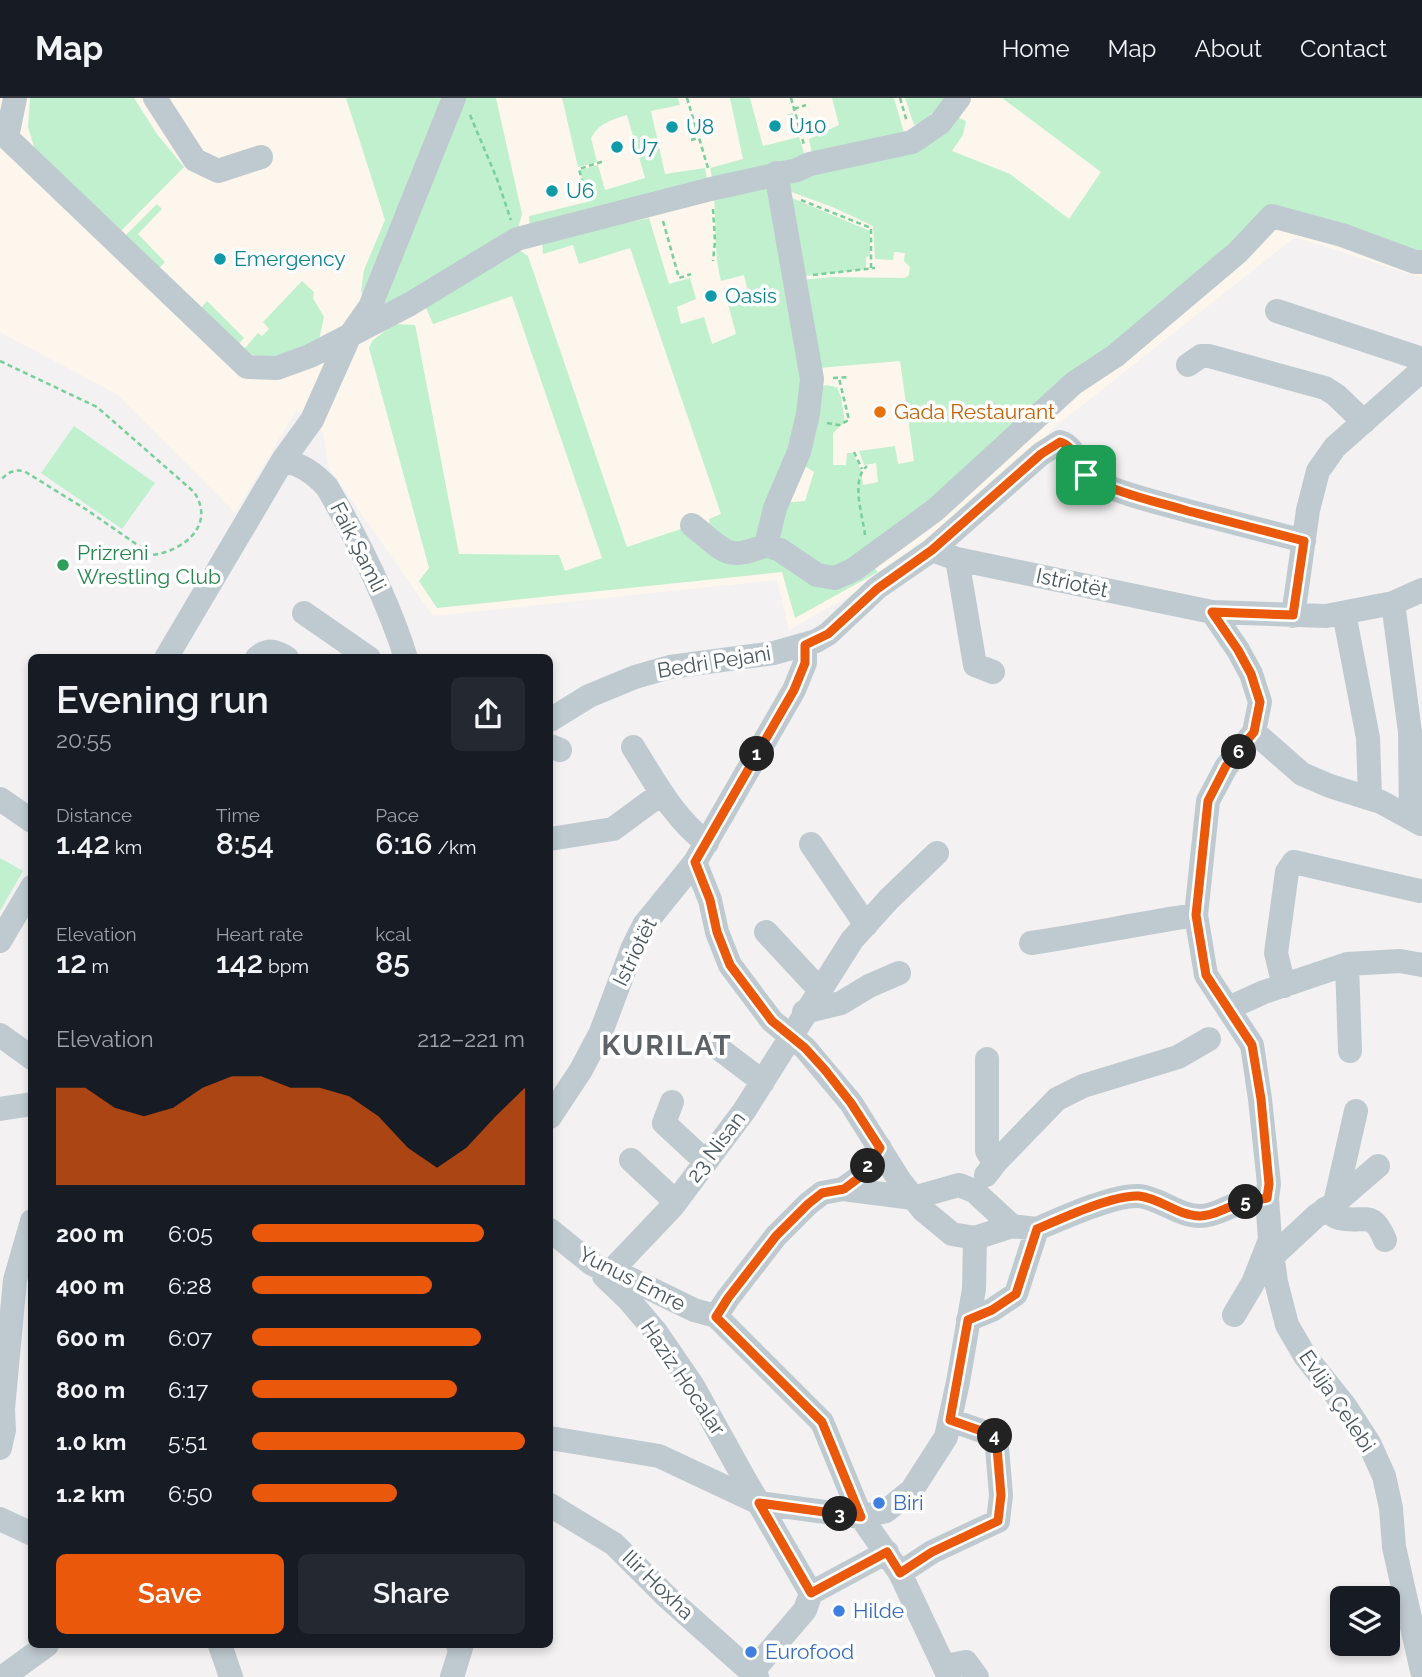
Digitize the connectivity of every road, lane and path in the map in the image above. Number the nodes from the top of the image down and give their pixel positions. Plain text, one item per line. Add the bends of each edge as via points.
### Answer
1 (15, 98) edge
2 (155, 98) edge
3 (687, 98) edge
4 (790, 98) edge
5 (959, 98) edge
6 (461, 105) edge
7 (806, 105) dead end
8 (794, 109) junction
9 (795, 114) junction
10 (788, 116) dead end
11 (707, 131) dead end
12 (698, 133) junction
13 (3, 134) edge
14 (699, 138) junction
15 (691, 140) dead end
16 (261, 156) dead end
17 (604, 161) dead end
18 (810, 164) junction
19 (709, 177) junction
20 (778, 181) junction
21 (578, 204) dead end
22 (662, 217) dead end
23 (517, 239) junction
24 (713, 261) dead end
25 (1422, 262) edge
26 (691, 274) dead end
27 (796, 276) junction
28 (1277, 311) dead end
29 (349, 337) junction
30 (1422, 359) edge
31 (0, 361) edge
32 (1188, 365) dead end
33 (1422, 370) edge
34 (839, 378) dead end
35 (806, 421) junction
36 (1364, 422) junction
37 (854, 452) dead end
38 (283, 460) junction
39 (867, 466) dead end
40 (862, 469) junction
41 (0, 481) edge
42 (692, 525) dead end
43 (1304, 541) junction
44 (766, 545) junction
45 (932, 550) junction
46 (868, 559) junction
47 (957, 559) junction
48 (1422, 590) edge
49 (1393, 603) junction
50 (1212, 612) junction
51 (304, 613) dead end
52 (1344, 613) junction
53 (1293, 615) junction
54 (805, 645) junction
55 (168, 654) edge
56 (356, 654) edge
57 (405, 654) edge
58 (993, 671) dead end
59 (553, 718) edge
60 (1254, 732) junction
61 (633, 747) dead end
62 (662, 793) junction
63 (1370, 798) junction
64 (0, 799) edge
65 (28, 818) edge
66 (1416, 821) edge
67 (553, 839) edge
68 (811, 844) dead end
69 (701, 852) junction
70 (937, 853) dead end
71 (1420, 891) dead end
72 (28, 894) edge
73 (1196, 915) junction
74 (866, 925) junction
75 (766, 932) dead end
76 (0, 942) edge
77 (1031, 943) dead end
78 (1347, 964) junction
79 (1422, 965) edge
80 (899, 973) dead end
81 (1284, 986) junction
82 (820, 989) junction
83 (1228, 1008) junction
84 (804, 1012) junction
85 (0, 1035) edge
86 (792, 1038) junction
87 (1209, 1039) dead end
88 (713, 1044) dead end
89 (1350, 1051) dead end
90 (28, 1055) edge
91 (987, 1059) dead end
92 (763, 1082) junction
93 (672, 1102) dead end
94 (28, 1105) edge
95 (0, 1110) edge
96 (1356, 1111) dead end
97 (553, 1112) edge
98 (880, 1148) junction
99 (631, 1160) dead end
100 (706, 1162) junction
101 (995, 1163) junction
102 (1378, 1166) dead end
103 (844, 1189) junction
104 (974, 1191) junction
105 (913, 1198) junction
106 (1267, 1198) junction
107 (676, 1202) junction
108 (1330, 1206) junction
109 (1024, 1228) junction
110 (553, 1232) edge
111 (975, 1238) junction
112 (1385, 1240) dead end
113 (28, 1248) edge
114 (1271, 1248) junction
115 (602, 1267) junction
116 (23, 1281) edge
117 (1234, 1315) dead end
118 (716, 1317) junction
119 (967, 1328) junction
120 (950, 1420) junction
121 (553, 1438) edge
122 (0, 1448) edge
123 (759, 1503) junction
124 (553, 1507) edge
125 (861, 1517) junction
126 (0, 1519) edge
127 (28, 1532) edge
128 (893, 1563) junction
129 (811, 1593) junction
130 (43, 1648) edge
131 (221, 1648) edge
132 (460, 1648) edge
133 (1422, 1671) edge
134 (947, 1672) edge
135 (747, 1673) edge
136 (3, 1677) edge
137 (231, 1677) edge
138 (452, 1677) edge
139 (977, 1677) edge

1 - 13 street
2 - 16 street via 195,160 218,171
3 - 12 path
4 - 8 path
5 - 18 street via 940,123 912,142
6 - 23 path via 497,179
6 - 29 street via 370,307
7 - 8 path
8 - 9 path
9 - 10 path
9 - 18 path
11 - 12 path
12 - 14 path
13 - 29 street via 247,367 277,368
14 - 15 path
14 - 19 path
17 - 21 path via 579,169 587,202
18 - 20 street
19 - 20 street
19 - 23 street
19 - 24 path
20 - 27 street
20 - 27 path via 870,228 873,268
22 - 26 path via 679,278
23 - 29 street
25 - 46 street via 1272,216 1238,252 1115,356 1074,383 935,510
27 - 35 street via 812,379
28 - 30 street
29 - 38 street via 312,420
31 - 41 path via 97,407 194,492 201,502 201,523 181,545 152,555 24,471 6,473
32 - 36 street via 1209,356 1325,388
33 - 36 street
34 - 35 path via 849,420 839,425
35 - 44 street
36 - 43 street via 1335,447 1318,471
37 - 40 path
38 - 55 street
38 - 57 street, Faik Şamli via 300,465 327,487 370,565
39 - 40 path
40 - 46 path via 859,482
42 - 44 street via 728,553 748,553
43 - 45 street, Bedri Pejani via 1137,497 1092,480 1060,442
43 - 53 street
44 - 46 street via 817,575 835,578
45 - 47 street, Istriotët
45 - 54 street, Bedri Pejani via 877,589 828,634
47 - 50 street, Istriotët
47 - 58 street via 975,664
48 - 49 street, Istriotët
49 - 52 street, Istriotët
49 - 66 street
50 - 53 street, Istriotët
50 - 60 street via 1251,674 1260,702
51 - 56 street
52 - 53 street, Istriotët
52 - 63 street via 1368,738
54 - 59 street, Bedri Pejani via 635,677 589,696
54 - 69 street, Istriotët via 805,663 794,690
60 - 63 street via 1301,774
60 - 73 street, Evlija Çelebi via 1226,766 1208,801
61 - 62 street
62 - 67 street via 613,829
62 - 69 street via 696,835
63 - 66 street
64 - 65 street
68 - 74 street
69 - 86 street via 717,932 730,965 772,1021
69 - 97 street, Istriotët via 644,925 601,1032
70 - 74 street, 23 Nisan
71 - 81 street via 1294,862 1287,872 1276,953
72 - 76 street
73 - 77 street
73 - 83 street, Evlija Çelebi via 1206,975
74 - 82 street, 23 Nisan
75 - 82 street
78 - 79 street via 1400,961
78 - 81 street
78 - 89 street
80 - 84 street via 841,1003
81 - 83 street
82 - 84 street, 23 Nisan
83 - 106 street, Evlija Çelebi via 1252,1045 1261,1099
84 - 86 street, 23 Nisan
85 - 90 street
86 - 92 street, 23 Nisan
86 - 98 street via 825,1070
87 - 101 street via 1178,1057 1083,1086 1056,1099
88 - 92 street
91 - 101 street via 987,1151
92 - 100 street, 23 Nisan
93 - 100 street via 664,1123
94 - 95 street
96 - 108 street
98 - 103 street via 864,1174
98 - 105 street
99 - 107 street
100 - 107 street, 23 Nisan
101 - 104 street
102 - 108 street, Evlija Çelebi
103 - 105 street
103 - 118 street via 822,1193 800,1212 776,1236
104 - 105 street via 960,1185
104 - 109 street
105 - 111 street via 953,1234
106 - 109 street via 1199,1216 1136,1196
106 - 114 street, Evlija Çelebi
107 - 115 street, 23 Nisan
108 - 112 street via 1337,1219 1369,1218 1380,1227
108 - 114 street, Evlija Çelebi
109 - 111 street
109 - 119 street via 1016,1294
110 - 115 street, Yunus Emre
111 - 119 street via 974,1289
113 - 116 street
114 - 117 street, Evlija Çelebi
114 - 133 street, Evlija Çelebi via 1287,1325 1369,1443 1384,1476 1394,1547
115 - 118 street, Yunus Emre
115 - 123 street, Haziz Hocalar via 693,1386
116 - 122 street
118 - 125 street, Yunus Emre via 822,1422
119 - 120 street
120 - 125 street via 946,1437 912,1490 886,1511
120 - 128 street via 996,1436 1001,1495 998,1521 932,1552
121 - 123 street via 659,1456
123 - 125 street
123 - 129 street, Haziz Hocalar
124 - 135 street, Ilir Hoxha via 614,1544
125 - 128 street, Yunus Emre
126 - 127 street
128 - 129 street
128 - 134 street, Yunus Emre
129 - 135 street via 805,1609
130 - 136 street
131 - 137 street
132 - 138 street
134 - 139 street, Yunus Emre via 965,1662

